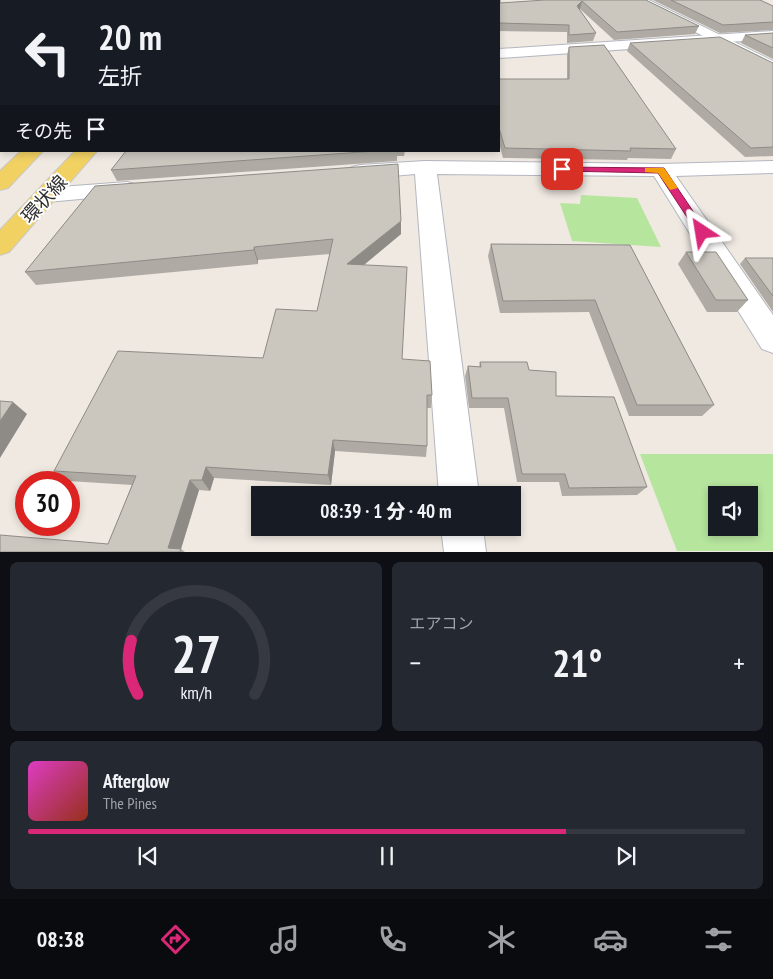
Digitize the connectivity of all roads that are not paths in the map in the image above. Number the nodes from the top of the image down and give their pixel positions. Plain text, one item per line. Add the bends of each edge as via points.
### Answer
1 (639, 0) edge
2 (773, 35) edge
3 (716, 39) junction
4 (500, 54) edge
5 (773, 67) edge
6 (32, 152) edge
7 (86, 152) edge
8 (424, 167) junction
9 (773, 167) edge
10 (661, 170) junction
11 (335, 174) edge
12 (0, 183) edge
13 (146, 188) edge
14 (47, 195) junction
15 (0, 246) edge
16 (773, 340) edge
17 (458, 486) edge
18 (463, 536) edge
19 (465, 552) edge

1 - 3 street
2 - 3 street
3 - 4 street
3 - 5 street
6 - 12 main road
7 - 14 main road, 環状線
8 - 10 street
8 - 11 street
8 - 17 street
9 - 10 street
10 - 16 street
13 - 14 street
14 - 15 main road, 環状線
18 - 19 street

